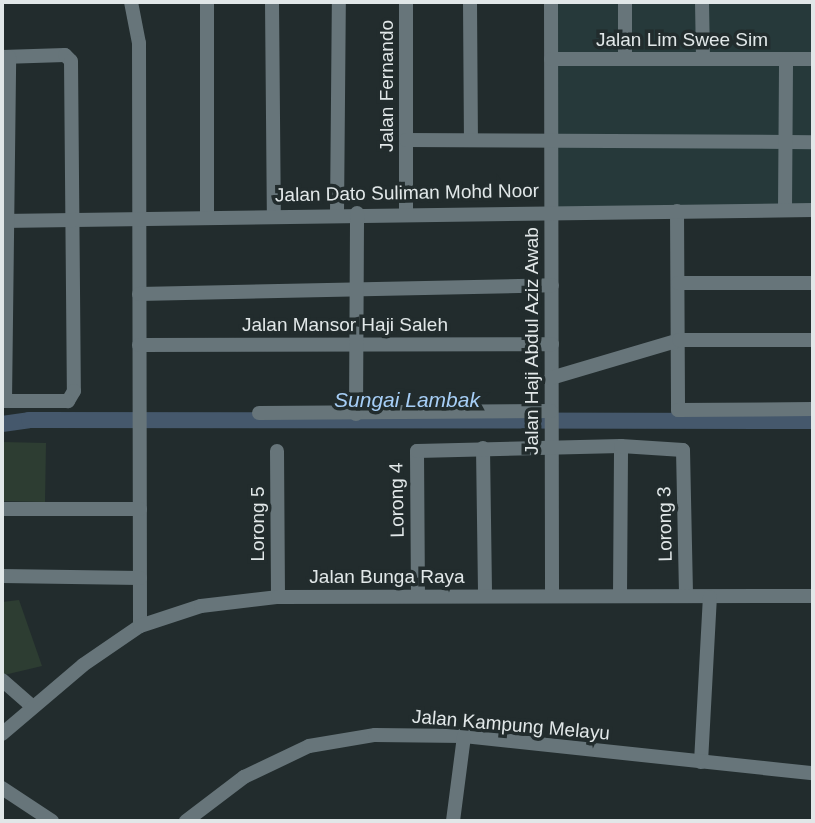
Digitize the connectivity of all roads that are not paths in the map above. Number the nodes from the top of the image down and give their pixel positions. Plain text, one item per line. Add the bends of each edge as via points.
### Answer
1 (131, 2) edge
2 (207, 2) edge
3 (272, 2) edge
4 (339, 2) edge
5 (406, 2) edge
6 (470, 2) edge
7 (551, 2) edge
8 (625, 2) edge
9 (702, 2) edge
10 (5, 57) edge
11 (551, 59) junction
12 (625, 59) junction
13 (703, 59) junction
14 (786, 59) junction
15 (813, 59) edge
16 (406, 140) junction
17 (471, 140) junction
18 (551, 140) junction
19 (785, 142) junction
20 (813, 142) edge
21 (785, 210) junction
22 (813, 210) edge
23 (551, 211) junction
24 (677, 211) junction
25 (357, 213) junction
26 (406, 213) junction
27 (274, 214) junction
28 (337, 214) junction
29 (207, 215) junction
30 (139, 216) junction
31 (72, 218) junction
32 (4, 220) edge
33 (678, 283) junction
34 (813, 283) edge
35 (552, 285) junction
36 (356, 286) junction
37 (139, 294) junction
38 (679, 340) junction
39 (813, 341) edge
40 (356, 344) junction
41 (552, 344) junction
42 (139, 345) junction
43 (551, 378) junction
44 (3, 401) edge
45 (813, 409) edge
46 (259, 413) dead end
47 (356, 414) junction
48 (551, 419) junction
49 (621, 446) junction
50 (551, 447) junction
51 (483, 448) junction
52 (277, 451) dead end
53 (2, 509) edge
54 (140, 509) junction
55 (2, 576) edge
56 (140, 578) junction
57 (418, 596) junction
58 (485, 596) junction
59 (552, 596) junction
60 (620, 596) junction
61 (686, 596) junction
62 (813, 596) edge
63 (278, 597) junction
64 (710, 597) junction
65 (140, 626) junction
66 (2, 680) edge
67 (33, 707) junction
68 (2, 734) edge
69 (464, 737) junction
70 (701, 762) junction
71 (813, 773) edge
72 (2, 788) edge
73 (52, 821) edge
74 (186, 821) edge
75 (453, 821) edge

1 - 30 street via 139,43
2 - 29 street
3 - 27 street
4 - 28 street
5 - 16 street, Jalan Fernando
6 - 17 street
7 - 11 street, Jalan Haji Abdul Aziz Awab
8 - 12 street
9 - 13 street
10 - 31 street via 65,55 71,61
10 - 32 street
11 - 12 street, Jalan Lim Swee Sim
11 - 18 street, Jalan Haji Abdul Aziz Awab
12 - 13 street, Jalan Lim Swee Sim
13 - 14 street, Jalan Lim Swee Sim
14 - 15 street, Jalan Lim Swee Sim
14 - 19 street
16 - 17 street
16 - 26 street, Jalan Fernando
17 - 18 street
18 - 19 street
18 - 23 street, Jalan Haji Abdul Aziz Awab
19 - 20 street
19 - 21 street
21 - 22 street, Jalan Dato Suliman Mohd Noor
21 - 24 street, Jalan Dato Suliman Mohd Noor
23 - 24 street, Jalan Dato Suliman Mohd Noor
23 - 26 street, Jalan Dato Suliman Mohd Noor
23 - 35 street, Jalan Haji Abdul Aziz Awab
24 - 33 street
25 - 26 street, Jalan Dato Suliman Mohd Noor
25 - 28 street, Jalan Dato Suliman Mohd Noor
25 - 36 street
27 - 28 street, Jalan Dato Suliman Mohd Noor
27 - 29 street, Jalan Dato Suliman Mohd Noor
29 - 30 street, Jalan Dato Suliman Mohd Noor
30 - 31 street, Jalan Dato Suliman Mohd Noor
30 - 37 street
31 - 32 street, Jalan Dato Suliman Mohd Noor
31 - 44 street via 72,397 68,401
32 - 44 street
33 - 34 street
33 - 38 street
35 - 36 street
35 - 41 street, Jalan Haji Abdul Aziz Awab
36 - 37 street
36 - 40 street
37 - 42 street
38 - 39 street
38 - 43 street
38 - 45 street via 680,411
40 - 41 street, Jalan Mansor Haji Saleh
40 - 42 street, Jalan Mansor Haji Saleh
40 - 47 street
41 - 43 street, Jalan Haji Abdul Aziz Awab
42 - 54 street
43 - 48 street, Jalan Haji Abdul Aziz Awab
46 - 47 street
47 - 48 street
48 - 50 street, Jalan Haji Abdul Aziz Awab
49 - 50 street
49 - 60 street
49 - 61 street, Lorong 3 via 683,450
50 - 51 street
50 - 59 street, Jalan Haji Abdul Aziz Awab
51 - 57 street, Lorong 4 via 421,449 415,454
51 - 58 street
52 - 63 street, Lorong 5
53 - 54 street
54 - 56 street
55 - 56 street
56 - 65 street
57 - 58 street, Jalan Bunga Raya
57 - 63 street, Jalan Bunga Raya
58 - 59 street, Jalan Bunga Raya
59 - 60 street, Jalan Bunga Raya
60 - 61 street, Jalan Bunga Raya
61 - 64 street, Jalan Bunga Raya
62 - 64 street, Jalan Bunga Raya
63 - 65 street, Jalan Bunga Raya via 201,606
64 - 70 street
65 - 67 street, Jalan Bunga Raya
66 - 67 street
67 - 68 street, Jalan Bunga Raya
69 - 70 street, Jalan Kampung Melayu
69 - 74 street, Jalan Kampung Melayu via 375,735 309,746 244,777
69 - 75 street
70 - 71 street, Jalan Kampung Melayu
72 - 73 street

